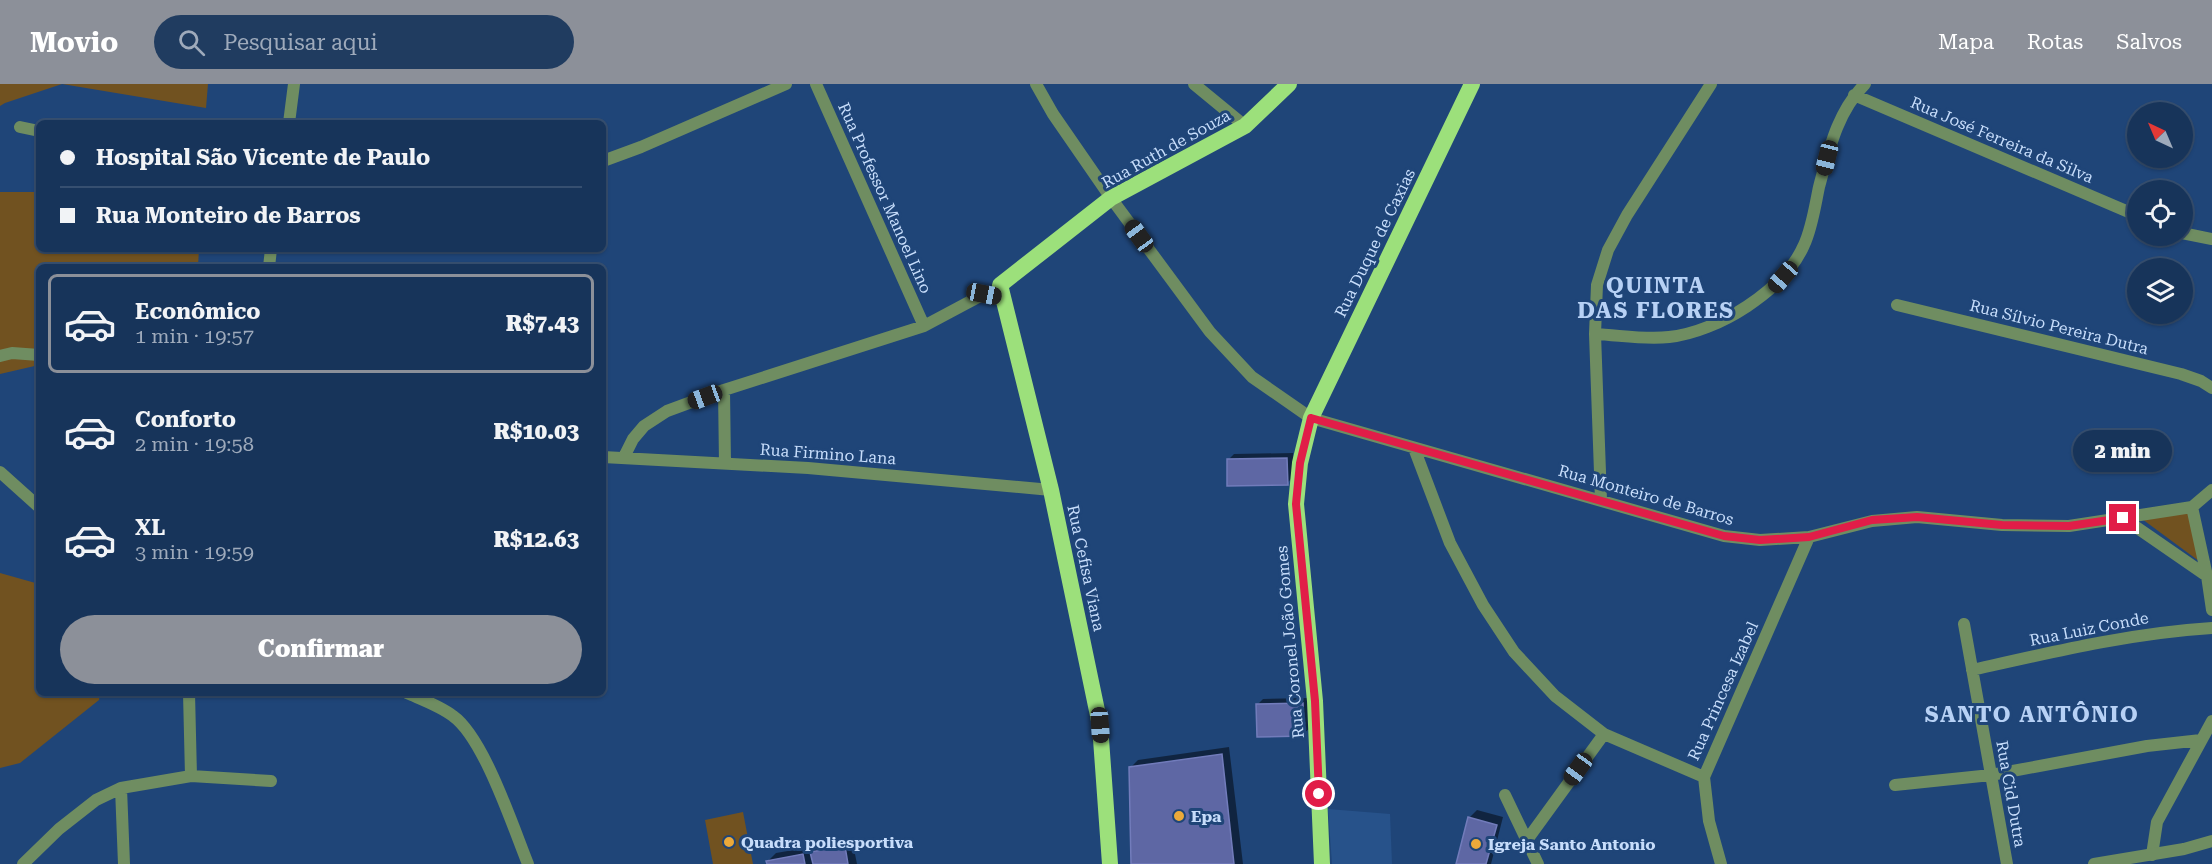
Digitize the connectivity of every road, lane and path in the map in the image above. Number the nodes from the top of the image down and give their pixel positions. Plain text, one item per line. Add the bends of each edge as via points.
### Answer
1 (294, 84) edge
2 (786, 84) edge
3 (816, 84) edge
4 (1036, 84) edge
5 (1194, 84) edge
6 (1289, 84) edge
7 (1472, 84) edge
8 (1711, 84) edge
9 (1865, 84) edge
10 (1854, 95) junction
11 (289, 120) edge
12 (1245, 126) junction
13 (20, 127) dead end
14 (36, 130) edge
15 (606, 160) edge
16 (1111, 198) junction
17 (2127, 211) edge
18 (2193, 235) edge
19 (2212, 238) edge
20 (1001, 291) junction
21 (1897, 305) dead end
22 (924, 326) junction
23 (1595, 334) junction
24 (36, 355) edge
25 (0, 356) edge
26 (2212, 387) edge
27 (724, 390) junction
28 (1311, 418) junction
29 (1414, 448) junction
30 (606, 457) edge
31 (624, 457) junction
32 (725, 464) junction
33 (0, 472) edge
34 (1051, 490) junction
35 (2212, 490) edge
36 (1601, 500) junction
37 (36, 504) edge
38 (2192, 507) junction
39 (2123, 518) junction
40 (1809, 537) junction
41 (2207, 576) junction
42 (2212, 610) edge
43 (1964, 624) dead end
44 (2212, 628) edge
45 (1972, 670) junction
46 (189, 696) edge
47 (413, 696) edge
48 (2212, 721) edge
49 (1604, 734) junction
50 (2201, 740) junction
51 (1991, 775) junction
52 (191, 776) junction
53 (1704, 777) junction
54 (272, 781) dead end
55 (1895, 785) dead end
56 (121, 788) junction
57 (1505, 795) dead end
58 (1527, 840) junction
59 (2212, 841) edge
60 (2152, 855) junction
61 (23, 864) edge
62 (124, 864) edge
63 (528, 864) edge
64 (1110, 864) edge
65 (1322, 864) edge
66 (1538, 864) edge
67 (1721, 864) edge
68 (2007, 864) edge
69 (2094, 864) edge

1 - 11 street
2 - 15 street
3 - 22 street, Rua Professor Manoel Lino
4 - 16 street, Rua Monteiro de Barros
5 - 12 street
6 - 12 highway, Rua Ruth de Souza
7 - 28 highway, Rua Duque de Caxias
8 - 23 street via 1608,250 1597,285
9 - 10 street
10 - 17 street, Rua José Ferreira da Silva
10 - 23 street via 1833,136 1804,245 1774,287 1725,319 1695,332 1667,338
12 - 16 highway, Rua Ruth de Souza
13 - 14 street
16 - 20 highway, Rua Ruth de Souza
16 - 28 street, Rua Monteiro de Barros via 1210,332 1252,377
18 - 19 street
20 - 22 street via 984,294
20 - 34 highway, Rua Cefisa Viana
21 - 26 street, Rua Sílvio Pereira Dutra via 2181,374
22 - 27 street
23 - 36 street
24 - 25 street
27 - 31 street via 667,411 644,426
27 - 32 street
28 - 29 street, Rua Monteiro de Barros
28 - 65 highway, Rua Coronel João Gomes via 1300,463 1296,504 1315,701
29 - 36 street, Rua Monteiro de Barros
29 - 49 street via 1450,543 1514,652 1555,696
30 - 31 street, Rua Firmino Lana
31 - 32 street, Rua Firmino Lana
32 - 34 street, Rua Firmino Lana
33 - 37 street
34 - 64 highway, Rua Cefisa Viana via 1100,725
35 - 38 street
36 - 40 street, Rua Monteiro de Barros via 1724,536 1760,540
38 - 39 street, Rua Monteiro de Barros
38 - 41 street
39 - 40 street, Rua Monteiro de Barros via 2069,526 1917,517 1872,520
39 - 41 street
40 - 53 street, Rua Princesa Izabel
41 - 42 street
43 - 45 street, Rua Cid Dutra
44 - 45 street, Rua Luiz Conde via 2095,643
45 - 51 street, Rua Cid Dutra
46 - 52 street
47 - 63 street via 454,716 472,735
48 - 50 street
49 - 53 street
49 - 58 street
50 - 51 street
50 - 60 street via 2157,822
51 - 55 street
51 - 68 street, Rua Cid Dutra
52 - 54 street
52 - 56 street
53 - 67 street, Rua Princesa Izabel via 1709,821
56 - 61 street via 77,814
56 - 62 street
57 - 58 street
58 - 66 street
59 - 60 street
60 - 69 street

